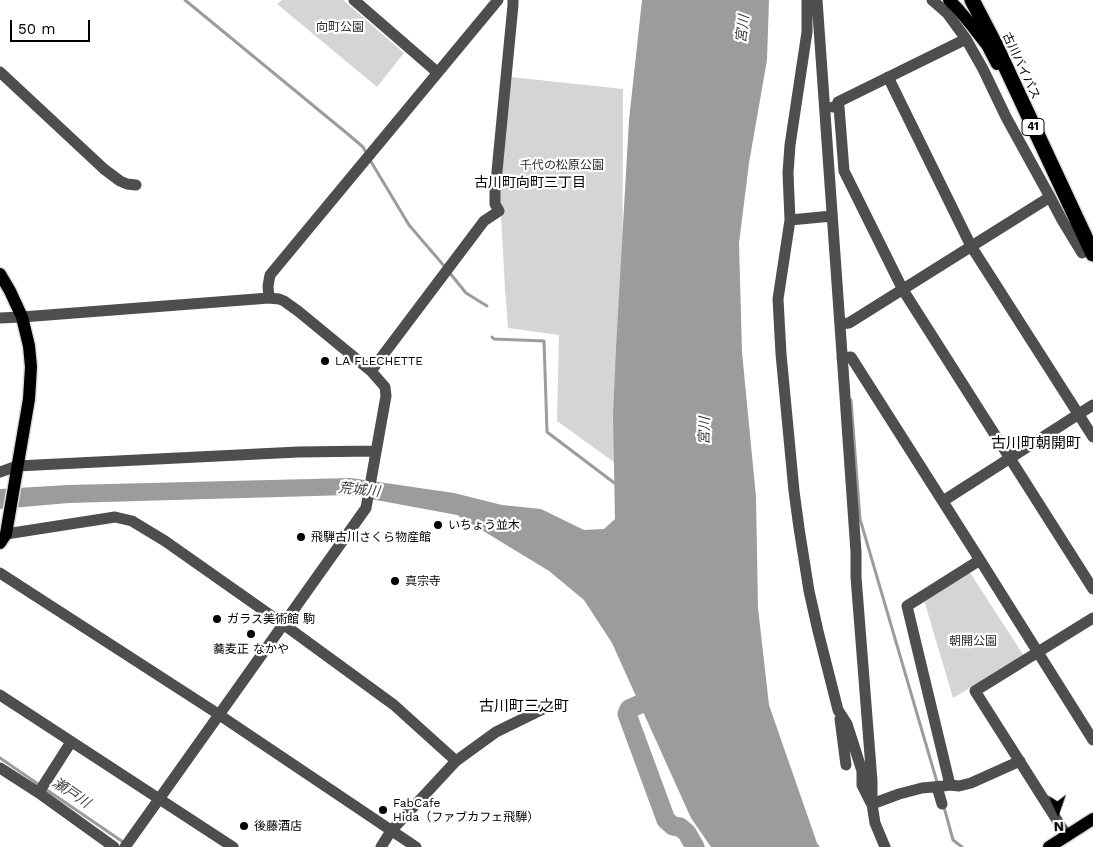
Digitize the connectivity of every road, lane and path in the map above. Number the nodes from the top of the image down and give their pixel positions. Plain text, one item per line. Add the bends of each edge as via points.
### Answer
1 (354, 0) edge
2 (498, 0) edge
3 (513, 0) edge
4 (807, 0) edge
5 (817, 0) edge
6 (932, 0) edge
7 (949, 0) edge
8 (972, 0) edge
9 (966, 39) junction
10 (0, 72) edge
11 (437, 72) junction
12 (888, 77) junction
13 (831, 108) junction
14 (1033, 127) junction
15 (136, 185) dead end
16 (1050, 197) junction
17 (832, 216) junction
18 (790, 220) junction
19 (971, 246) junction
20 (1087, 254) edge
21 (0, 274) edge
22 (903, 290) junction
23 (268, 298) junction
24 (22, 317) junction
25 (0, 318) edge
26 (844, 324) junction
27 (846, 357) junction
28 (371, 371) junction
29 (1093, 405) edge
30 (1079, 414) junction
31 (1093, 437) edge
32 (375, 454) junction
33 (1010, 459) junction
34 (17, 468) junction
35 (0, 472) edge
36 (943, 502) junction
37 (4, 536) edge
38 (980, 560) junction
39 (0, 573) edge
40 (1093, 589) edge
41 (1093, 618) edge
42 (283, 624) junction
43 (1038, 652) junction
44 (0, 695) edge
45 (556, 706) dead end
46 (838, 710) junction
47 (218, 715) junction
48 (1093, 740) edge
49 (71, 742) junction
50 (456, 761) junction
51 (1020, 761) junction
52 (846, 765) dead end
53 (0, 768) edge
54 (950, 785) junction
55 (42, 786) dead end
56 (937, 787) junction
57 (160, 799) junction
58 (872, 804) junction
59 (942, 804) dead end
60 (1093, 819) edge
61 (392, 831) junction
62 (1067, 836) junction
63 (127, 845) edge
64 (114, 847) edge
65 (232, 847) edge
66 (380, 847) edge
67 (416, 847) edge
68 (885, 847) edge
69 (1049, 847) edge

1 - 11 street
2 - 11 street
3 - 28 street via 495,192 499,211 484,221
4 - 18 street via 806,32 790,145
5 - 13 street
6 - 9 street via 947,13
7 - 14 main road via 987,45
8 - 14 highway, 古川バイパス / 41
9 - 12 street
9 - 16 street
10 - 15 street via 104,169 120,181
11 - 23 street via 270,275
12 - 13 street
12 - 19 street
13 - 17 street
13 - 22 street via 844,171
14 - 20 highway, 古川バイパス / 41
16 - 19 street
16 - 20 street
17 - 18 street
17 - 26 street
18 - 46 street via 778,310 793,481 818,632
19 - 22 street
19 - 30 street
21 - 24 main road
22 - 26 street
22 - 33 street
23 - 24 street
23 - 28 street via 284,301
24 - 25 street
24 - 34 main road via 29,346 31,381
26 - 27 street
27 - 36 street
27 - 58 street via 856,577
28 - 32 street via 385,387 386,396
29 - 30 street
30 - 31 street
30 - 33 street
32 - 34 street via 298,452
32 - 42 street via 366,508
33 - 36 street
33 - 40 street
34 - 35 street
34 - 37 main road
36 - 38 street
37 - 42 street via 115,517 132,521
38 - 43 street
38 - 54 street via 907,606
39 - 47 street
41 - 43 street
42 - 47 street
42 - 50 street via 394,705
43 - 48 street
43 - 51 street via 975,691
44 - 49 street
45 - 50 street via 545,708 496,732
46 - 52 street
46 - 58 street via 847,724 862,772 862,785
47 - 57 street
47 - 61 street
49 - 55 street
49 - 57 street
50 - 61 street
51 - 54 street via 971,783
51 - 62 street
53 - 64 street
54 - 56 street
56 - 58 street via 899,794
56 - 59 street
57 - 63 street
57 - 65 street
58 - 68 street via 875,823
60 - 62 main road
61 - 66 street
61 - 67 street
62 - 69 main road

